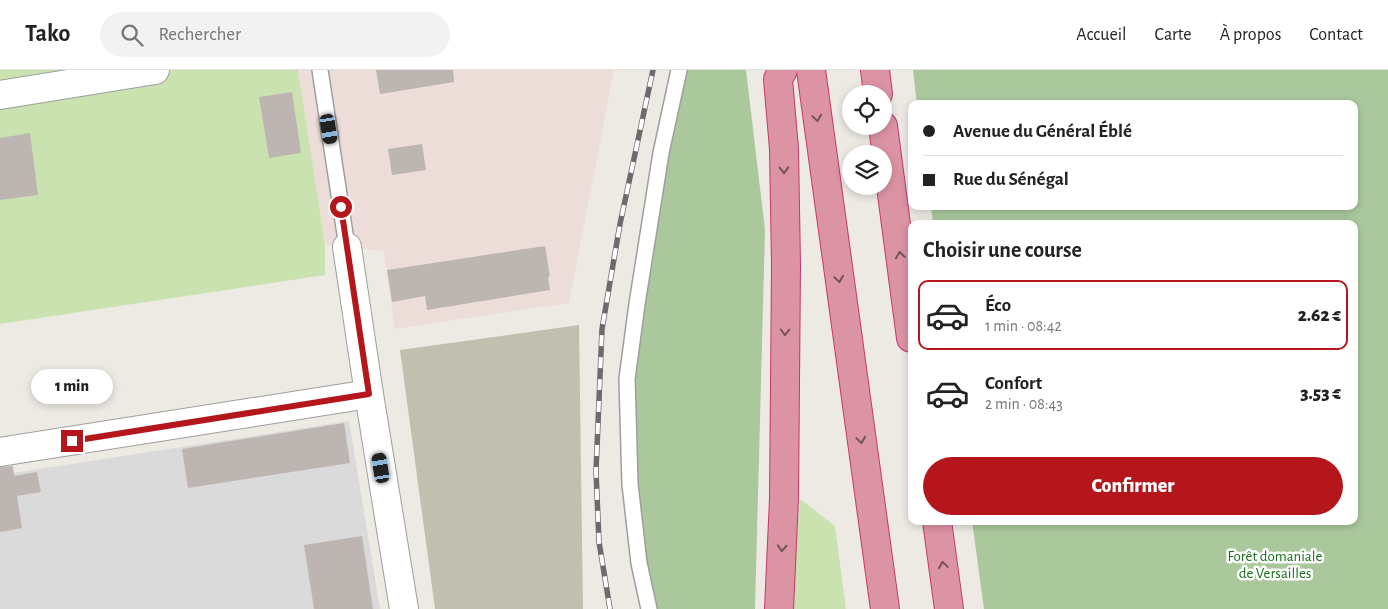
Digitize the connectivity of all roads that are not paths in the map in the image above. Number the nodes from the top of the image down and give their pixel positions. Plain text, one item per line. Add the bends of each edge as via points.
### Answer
1 (155, 70) edge
2 (320, 70) edge
3 (679, 70) edge
4 (783, 70) edge
5 (810, 70) edge
6 (875, 70) edge
7 (877, 85) edge
8 (0, 95) edge
9 (884, 135) edge
10 (347, 247) joint
11 (908, 315) edge
12 (369, 394) junction
13 (0, 452) edge
14 (938, 525) edge
15 (404, 609) edge
16 (649, 609) edge
17 (779, 609) edge
18 (885, 609) edge
19 (949, 609) edge

1 - 8 street
2 - 10 lane
3 - 16 lane via 660,162 627,379 630,484 639,563
4 -> 17 highway via 778,79 784,149 786,265 784,490
5 -> 18 highway
6 - 7 highway
11 -> 9 highway
10 - 12 street
12 - 13 street
12 - 15 street
19 -> 14 highway

